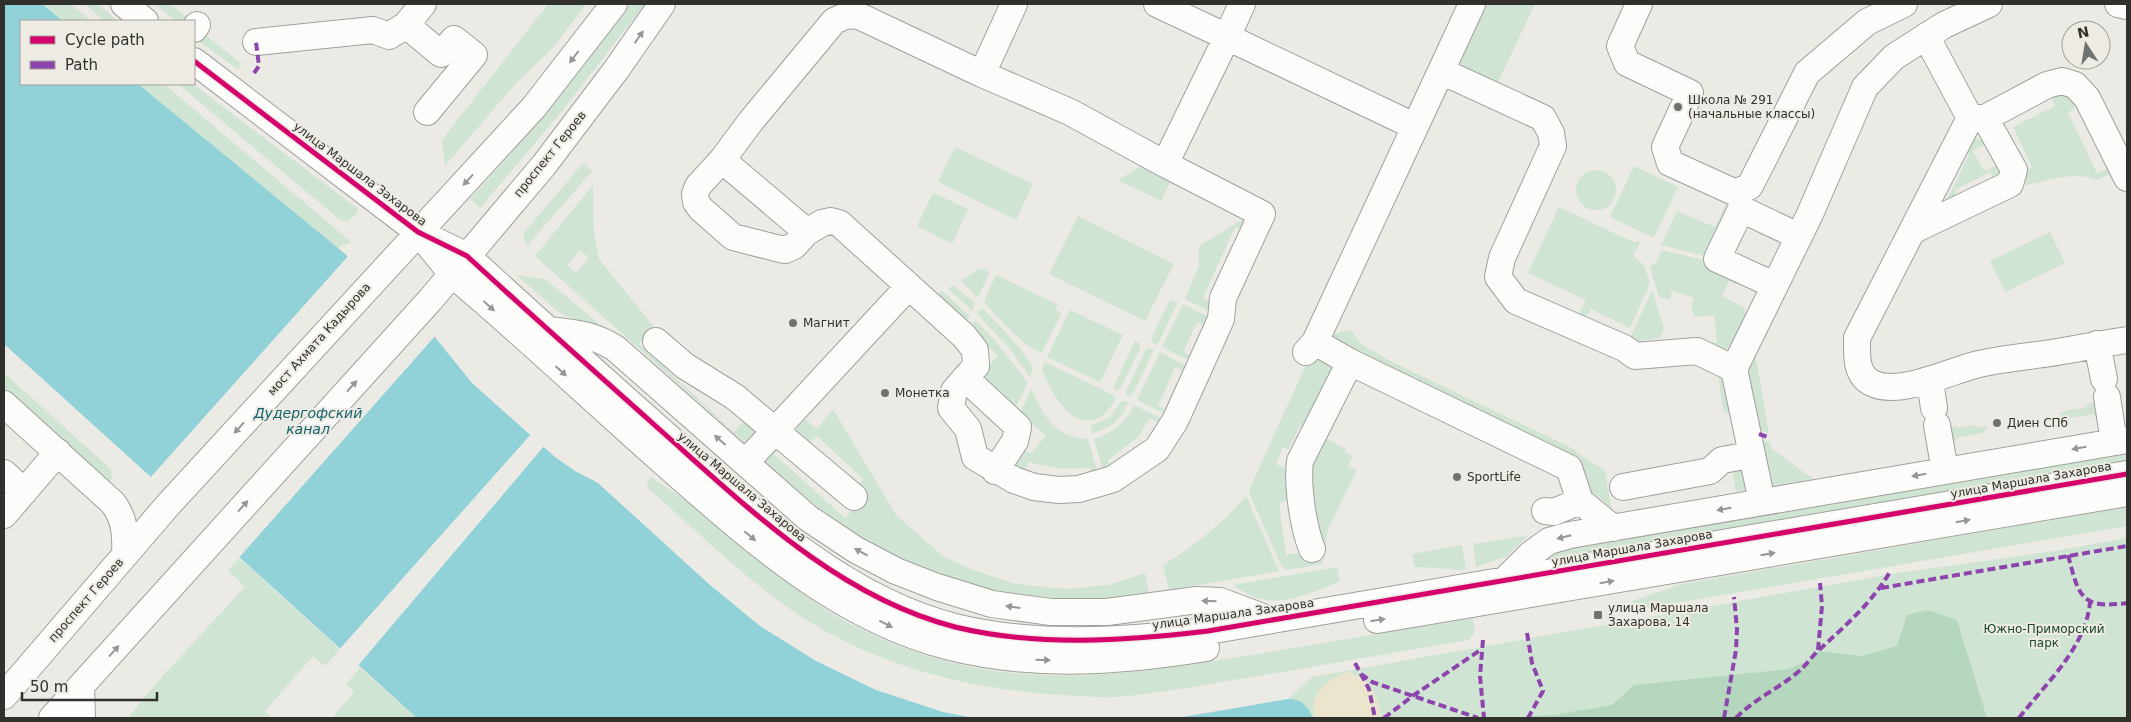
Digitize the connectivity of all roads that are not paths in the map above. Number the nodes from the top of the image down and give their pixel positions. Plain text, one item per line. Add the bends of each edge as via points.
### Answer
1 (124, 4) edge
2 (423, 4) edge
3 (614, 4) edge
4 (662, 4) edge
5 (1014, 4) edge
6 (1157, 4) edge
7 (1242, 4) edge
8 (1472, 4) edge
9 (1639, 4) edge
10 (1904, 4) edge
11 (2118, 4) edge
12 (2127, 6) edge
13 (1972, 7) edge
14 (144, 20) edge
15 (406, 25) junction
16 (1926, 36) junction
17 (1227, 37) junction
18 (256, 42) dead end
19 (195, 62) edge
20 (1440, 71) junction
21 (982, 74) junction
22 (427, 112) dead end
23 (1978, 118) junction
24 (1414, 126) junction
25 (722, 160) junction
26 (1165, 164) junction
27 (2127, 178) edge
28 (418, 232) junction
29 (807, 232) junction
30 (1912, 232) junction
31 (1798, 236) junction
32 (460, 265) junction
33 (1774, 285) junction
34 (908, 286) junction
35 (549, 330) junction
36 (2127, 340) edge
37 (656, 341) dead end
38 (2097, 344) junction
39 (1350, 362) junction
40 (1734, 369) junction
41 (965, 378) junction
42 (1930, 381) junction
43 (4, 404) edge
44 (776, 430) junction
45 (2121, 441) edge
46 (58, 452) junction
47 (1751, 455) junction
48 (746, 462) junction
49 (994, 470) junction
50 (1945, 471) junction
51 (4, 473) edge
52 (2127, 474) edge
53 (1623, 487) dead end
54 (24, 492) junction
55 (2127, 493) edge
56 (854, 497) dead end
57 (1580, 501) junction
58 (1762, 502) junction
59 (113, 503) junction
60 (168, 504) junction
61 (1545, 511) dead end
62 (4, 515) edge
63 (1612, 528) junction
64 (1312, 549) dead end
65 (125, 554) junction
66 (1505, 580) junction
67 (1272, 620) junction
68 (81, 687) junction
69 (4, 696) edge
70 (52, 718) edge
71 (82, 718) edge

1 - 14 street
2 - 15 street
3 -> 28 street via 534,107
32 -> 4 street, проспект Героев via 544,165
5 - 21 street
6 - 17 street
7 - 17 street
8 - 20 street
9 - 10 street via 1620,46 1628,62 1690,93 1665,147 1670,163 1736,193 1750,186 1807,73 1866,22
11 - 12 street
13 - 16 street
15 - 18 street via 389,36 372,30
15 - 22 street via 441,54 454,39 474,55
16 - 23 street
16 - 31 street via 1894,57 1866,87
17 - 24 street
17 - 26 street
19 - 28 street, улица Маршала Захарова
20 - 24 street
20 - 40 street via 1543,118 1551,133 1553,146 1502,258 1498,277 1516,301 1624,348 1635,356 1697,351
21 - 25 street via 857,15 845,16 834,21
21 - 26 street via 1070,112
23 - 27 street via 2047,85 2062,81 2075,85 2087,98
23 - 30 street
23 - 30 street via 2014,170 2010,184
24 - 39 street via 1311,347
25 - 29 street
25 - 29 street via 698,186 696,202 733,237 786,250
26 - 49 street via 1262,214 1223,298 1221,319 1175,421 1157,449 1113,479 1088,487 1059,490 1034,487
28 - 32 street, улица Маршала Захарова
28 -> 60 street, мост Ахмата Кадырова
29 - 34 street via 822,223 839,223
30 - 42 street via 1857,338 1857,364 1870,382 1878,385 1898,386
31 - 33 street
31 - 33 street via 1741,208 1717,259
32 - 35 street, улица Маршала Захарова
32 -> 55 street, улица Маршала Захарова via 700,495 807,580 893,628 949,647 1017,659 1081,662 1165,655
68 -> 32 street, проспект Героев
33 - 40 street
34 - 41 street via 959,331 975,350 976,366
34 - 44 street
48 -> 35 street via 615,348 585,334
35 - 67 street, улица Маршала Захарова via 767,524 843,578 901,608 955,626 1020,638 1080,641 1162,636
36 - 38 street
37 - 44 street via 685,366 735,397
38 - 42 street via 1979,364
38 - 45 street via 2105,388
39 - 57 street via 1569,468
39 - 64 street via 1300,461 1300,491
40 - 47 street
41 - 49 street via 954,391 951,408 968,429 974,457
41 - 49 street via 1018,426 1015,441
42 - 50 street
43 - 46 street
44 - 48 street
44 - 56 street
45 -> 50 street
46 - 54 street
46 - 59 street
47 - 53 street via 1722,460 1710,471
47 - 58 street
67 -> 48 street via 1220,601 1197,600 1107,612 1051,612 992,604 955,593 896,571 856,550 808,518
50 -> 58 street
51 - 54 street
52 - 66 street, улица Маршала Захарова
54 - 62 street
57 - 61 street via 1554,512
57 - 63 street
58 -> 63 street
59 - 60 street via 140,508
59 - 65 street via 124,522
60 - 65 street, проспект Героев
63 -> 66 street via 1549,541
65 - 69 street, проспект Героев
66 - 67 street, улица Маршала Захарова
68 - 70 street
68 - 71 street

